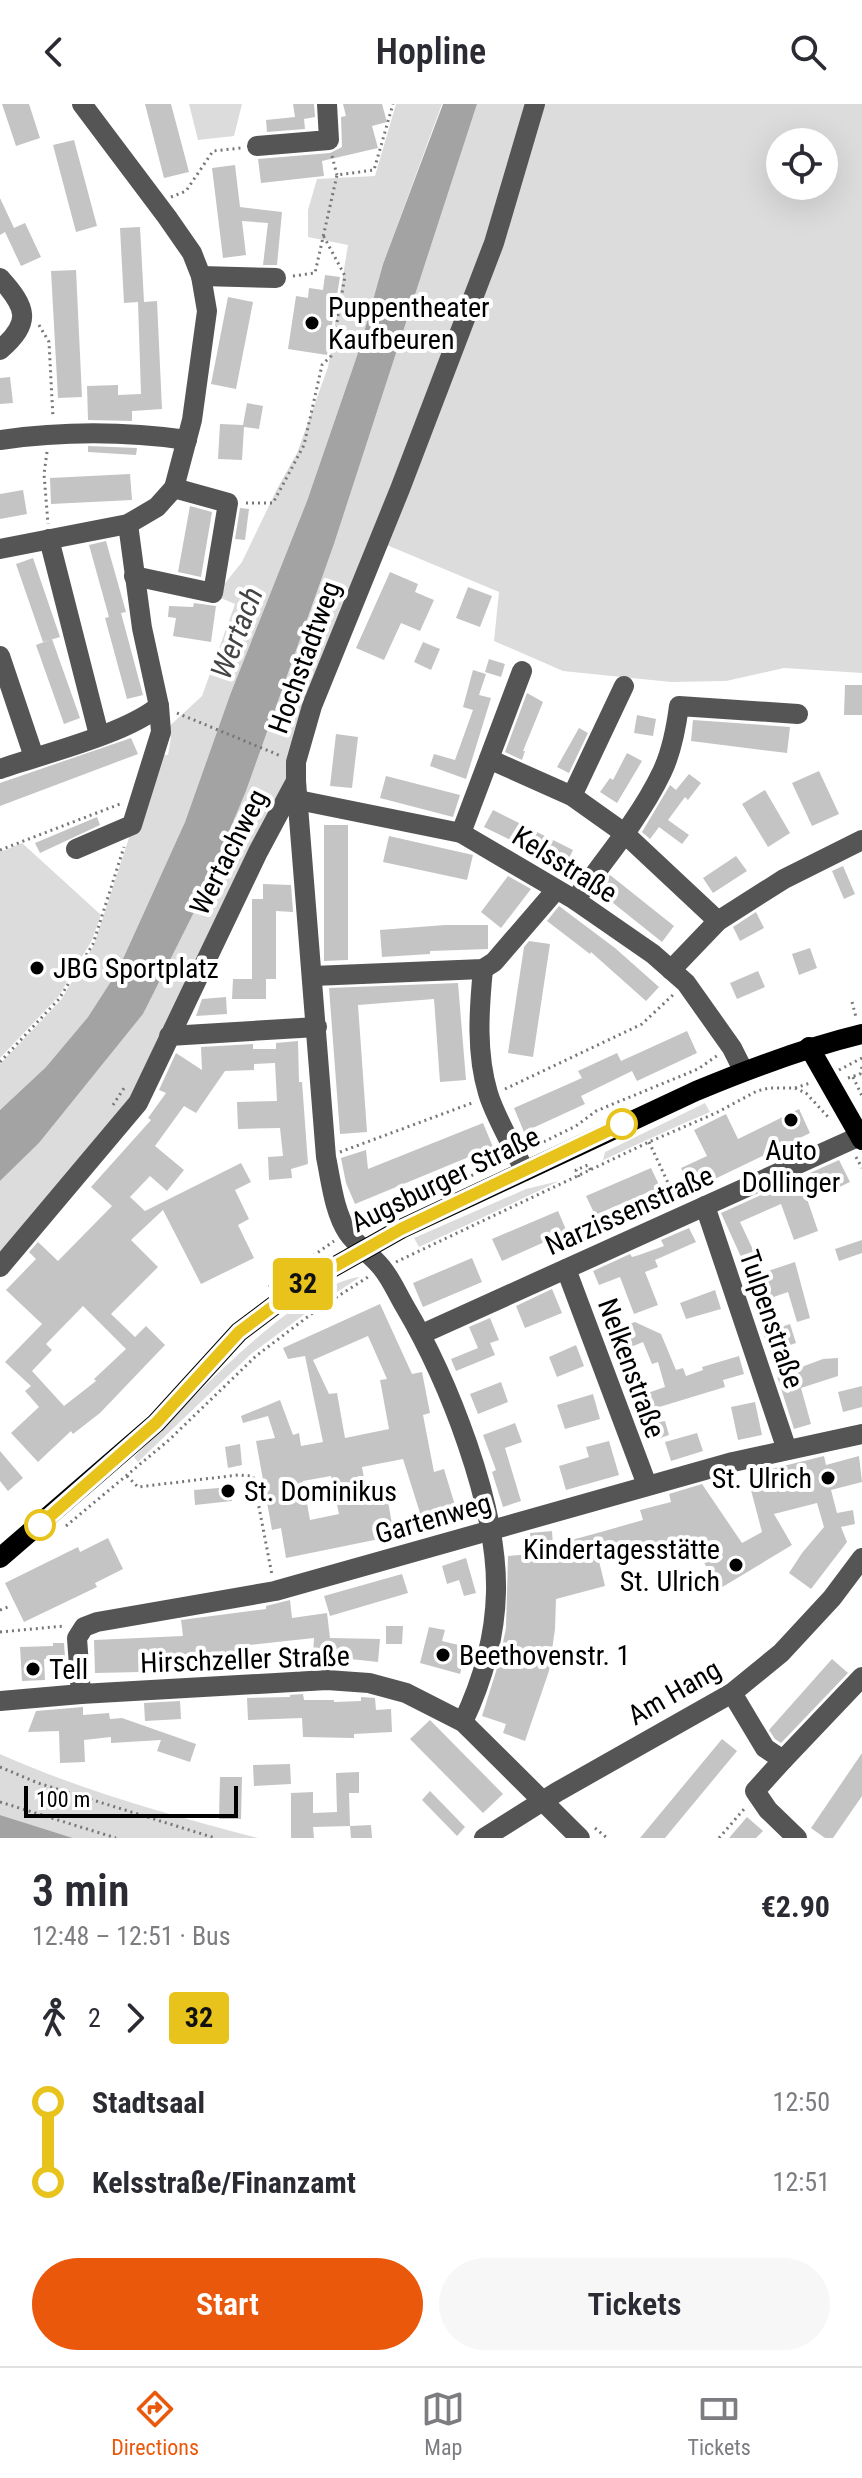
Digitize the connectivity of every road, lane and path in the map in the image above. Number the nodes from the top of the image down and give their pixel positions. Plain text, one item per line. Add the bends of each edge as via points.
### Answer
1 (82, 104) edge
2 (327, 104) edge
3 (393, 104) edge
4 (535, 104) edge
5 (257, 146) joint
6 (157, 203) junction
7 (323, 235) junction
8 (201, 276) junction
9 (0, 278) edge
10 (276, 278) joint
11 (0, 350) edge
12 (0, 440) edge
13 (187, 440) junction
14 (174, 488) junction
15 (228, 503) junction
16 (128, 524) junction
17 (49, 539) junction
18 (0, 549) edge
19 (134, 576) junction
20 (0, 656) edge
21 (522, 671) dead end
22 (624, 686) dead end
23 (159, 706) junction
24 (798, 714) dead end
25 (99, 735) junction
26 (281, 756) dead end
27 (34, 757) junction
28 (489, 759) junction
29 (0, 769) edge
30 (297, 790) junction
31 (143, 795) junction
32 (572, 796) junction
33 (132, 825) junction
34 (461, 833) junction
35 (624, 833) junction
36 (862, 840) edge
37 (76, 849) dead end
38 (0, 850) edge
39 (556, 890) junction
40 (575, 900) junction
41 (718, 921) junction
42 (483, 969) junction
43 (313, 976) junction
44 (678, 976) junction
45 (317, 1027) junction
46 (862, 1034) edge
47 (169, 1036) junction
48 (809, 1047) junction
49 (0, 1062) edge
50 (862, 1067) edge
51 (743, 1070) junction
52 (862, 1096) edge
53 (489, 1097) junction
54 (861, 1138) edge
55 (649, 1142) dead end
56 (326, 1157) junction
57 (525, 1171) junction
58 (591, 1171) dead end
59 (579, 1177) dead end
60 (705, 1206) junction
61 (683, 1216) junction
62 (363, 1249) junction
63 (0, 1267) edge
64 (566, 1269) junction
65 (422, 1334) junction
66 (862, 1434) edge
67 (787, 1450) junction
68 (126, 1475) dead end
69 (647, 1485) junction
70 (491, 1531) junction
71 (0, 1558) edge
72 (862, 1558) edge
73 (275, 1591) junction
74 (8, 1607) dead end
75 (0, 1610) edge
76 (84, 1627) junction
77 (0, 1632) edge
78 (862, 1677) edge
79 (732, 1693) junction
80 (81, 1694) junction
81 (0, 1701) edge
82 (463, 1722) junction
83 (783, 1760) junction
84 (0, 1767) edge
85 (755, 1791) junction
86 (542, 1801) junction
87 (0, 1802) edge
88 (116, 1838) edge
89 (215, 1838) edge
90 (484, 1838) edge
91 (580, 1838) edge
92 (719, 1838) edge
93 (797, 1838) edge

1 - 6 street
2 - 5 street via 329,140
3 - 7 path via 374,170 337,175
4 - 30 street, Hochstadtweg via 494,243 312,706 296,762
5 - 6 path via 213,151 186,191
6 - 8 street via 192,253
7 - 10 path via 315,273
7 - 15 path via 345,276 331,356 322,365 304,445 273,503
8 - 10 street
8 - 13 street via 207,311
9 - 11 street via 23,313 22,327
12 - 13 street via 48,433
13 - 14 street
14 - 15 street
14 - 16 street via 157,507
15 - 19 street via 213,593
16 - 17 street
16 - 19 street
17 - 18 street
17 - 25 street
19 - 23 street
20 - 27 street
21 - 28 street
22 - 32 street
23 - 25 street
23 - 26 path
23 - 31 street via 161,732
24 - 35 street via 679,706 662,772
25 - 27 street
27 - 29 street
28 - 32 street
28 - 34 street
30 - 34 street, Kelsstraße
30 - 43 street, Hochstadtweg
30 - 47 street, Wertachweg via 258,852
31 - 33 street
31 - 38 path
32 - 35 street
33 - 37 street
33 - 49 path via 93,944 59,999
34 - 39 street, Kelsstraße
35 - 40 street
35 - 41 street
36 - 41 street via 784,879
39 - 40 street, Kelsstraße
39 - 42 street
40 - 44 street, Kelsstraße
41 - 44 street
42 - 43 street
42 - 53 street via 482,1067
43 - 45 street, Hochstadtweg
44 - 51 street, Kelsstraße
44 - 53 path via 642,1024
45 - 47 street
45 - 56 street, Hochstadtweg
46 - 48 main road, Augsburger Straße
47 - 63 street, Wertachweg via 138,1103
48 - 51 main road, Augsburger Straße
48 - 54 main road
50 - 52 path via 853,1077
51 - 57 main road, Augsburger Straße
53 - 56 path
53 - 57 street
54 - 60 street, Narzissenstraße
55 - 61 path
56 - 62 street, Hochstadtweg via 347,1232
57 - 62 main road, Augsburger Straße
58 - 59 path via 588,1165 576,1170
60 - 61 street, Narzissenstraße
60 - 67 street, Tulpenstraße
61 - 64 street, Narzissenstraße
62 - 65 street, Hochstadtweg via 383,1269
62 - 71 main road, Augsburger Straße via 300,1286 239,1332 156,1423
64 - 65 street, Narzissenstraße
64 - 69 street, Nelkenstraße
65 - 70 street, Hochstadtweg via 462,1428
66 - 67 street, Gartenweg
67 - 69 street, Gartenweg
68 - 73 path via 138,1487 253,1476
69 - 70 street, Gartenweg
70 - 73 street, Gartenweg
70 - 82 street, Hochstadtweg via 496,1592 492,1635
72 - 79 street, Am Hang via 781,1653
73 - 76 street, Gartenweg
74 - 75 path
76 - 77 path
76 - 80 street via 77,1638
78 - 83 street
79 - 83 street via 765,1748
79 - 86 street, Am Hang
80 - 81 street, Hirschzeller Straße
80 - 82 street, Hirschzeller Straße via 369,1683 406,1693
82 - 86 street, Hirschzeller Straße
83 - 85 street
84 - 89 path
85 - 92 path
85 - 93 street
86 - 90 street, Am Hang
86 - 91 street, Hirschzeller Straße
87 - 88 path

